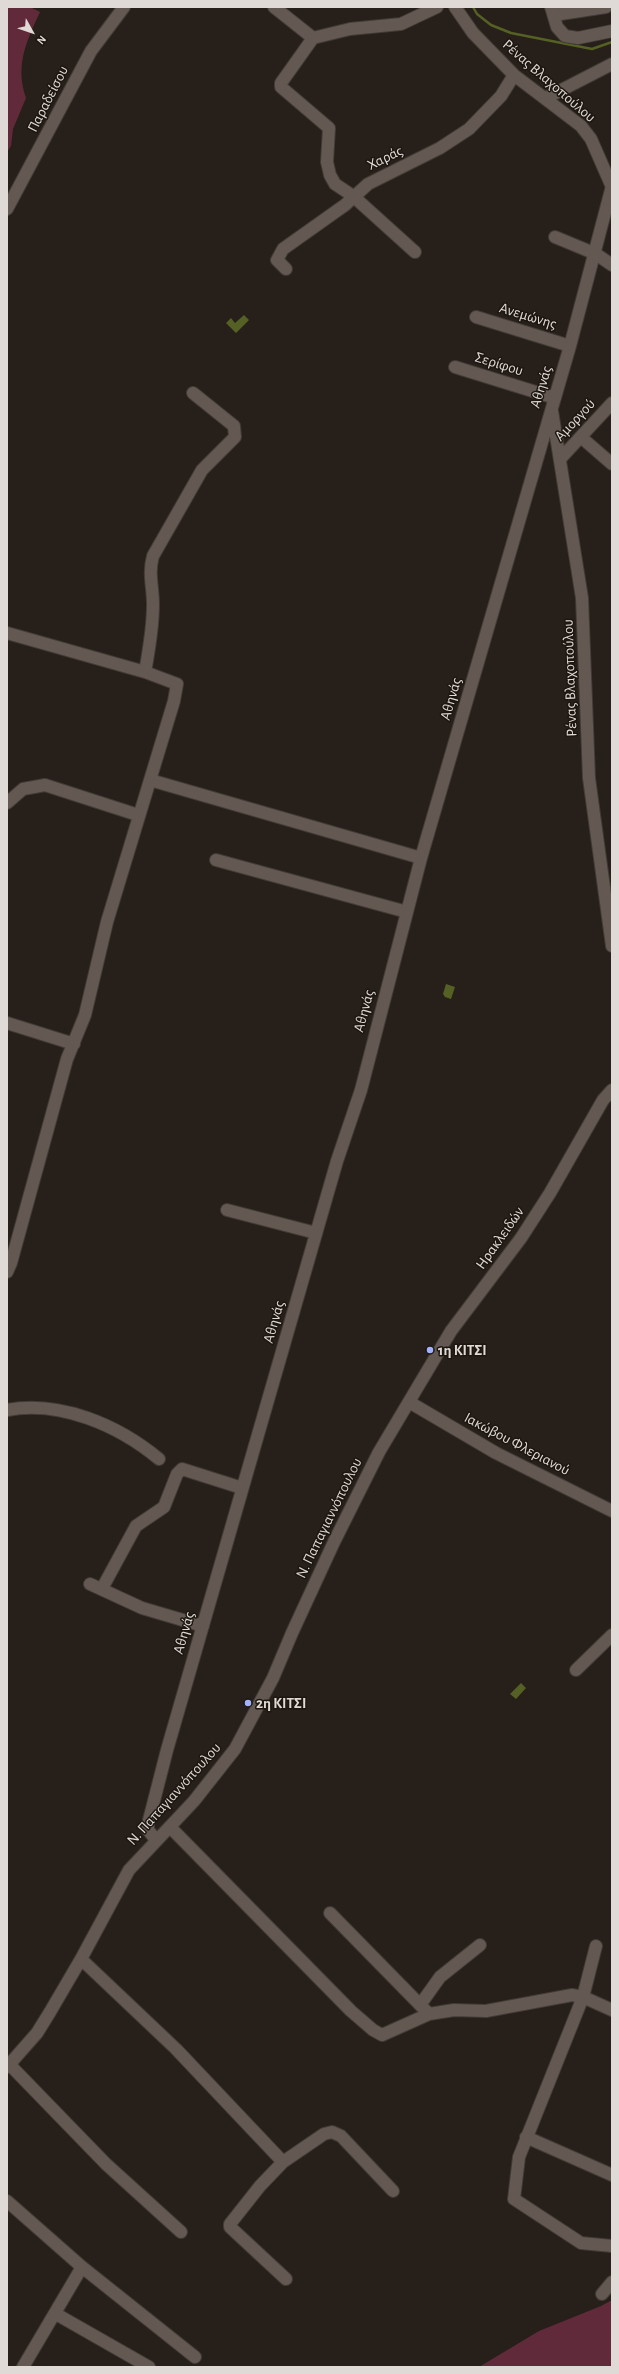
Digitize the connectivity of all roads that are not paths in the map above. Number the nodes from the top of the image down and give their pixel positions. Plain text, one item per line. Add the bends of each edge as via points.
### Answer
1 (124, 7) edge
2 (274, 7) edge
3 (437, 7) edge
4 (455, 7) edge
5 (606, 7) edge
6 (552, 11) edge
7 (612, 31) edge
8 (313, 38) junction
9 (612, 64) edge
10 (514, 75) junction
11 (546, 98) junction
12 (612, 186) edge
13 (353, 196) junction
14 (7, 209) edge
15 (555, 237) dead end
16 (415, 252) dead end
17 (596, 254) junction
18 (612, 265) edge
19 (286, 269) dead end
20 (476, 317) dead end
21 (570, 346) junction
22 (455, 367) dead end
23 (193, 392) dead end
24 (555, 398) junction
25 (612, 403) edge
26 (551, 410) junction
27 (582, 438) junction
28 (561, 458) junction
29 (612, 464) edge
30 (7, 633) edge
31 (145, 672) junction
32 (150, 780) junction
33 (7, 803) edge
34 (138, 815) junction
35 (420, 858) junction
36 (216, 860) dead end
37 (407, 912) junction
38 (612, 946) edge
39 (7, 1023) edge
40 (74, 1044) junction
41 (612, 1090) edge
42 (227, 1210) dead end
43 (316, 1233) junction
44 (7, 1272) edge
45 (409, 1402) junction
46 (7, 1410) edge
47 (159, 1459) dead end
48 (242, 1488) junction
49 (612, 1511) edge
50 (105, 1583) dead end
51 (90, 1584) dead end
52 (203, 1626) junction
53 (612, 1635) edge
54 (576, 1670) dead end
55 (170, 1827) junction
56 (156, 1840) junction
57 (330, 1913) dead end
58 (480, 1945) dead end
59 (596, 1946) dead end
60 (81, 1959) junction
61 (583, 1996) junction
62 (420, 2005) junction
63 (612, 2010) edge
64 (429, 2014) junction
65 (10, 2060) edge
66 (526, 2137) junction
67 (283, 2162) junction
68 (612, 2175) edge
69 (393, 2191) dead end
70 (7, 2201) edge
71 (181, 2232) dead end
72 (612, 2246) edge
73 (82, 2267) junction
74 (286, 2279) dead end
75 (612, 2282) edge
76 (602, 2294) dead end
77 (56, 2314) junction
78 (195, 2358) dead end
79 (23, 2367) edge
80 (149, 2367) edge

1 - 14 street, Παραδείσου via 91,51
2 - 8 street
3 - 8 street via 401,24 350,29
4 - 10 street, Ρένας Βλαχοπούλου via 474,33
5 - 6 street
6 - 7 street via 557,27 565,36 578,38
8 - 13 street via 281,82 281,88 329,128 327,162 330,175 335,184
9 - 11 street
10 - 11 street, Ρένας Βλαχοπούλου
10 - 13 street, Χαράς via 500,96 469,129 440,148 368,184
11 - 12 street, Ρένας Βλαχοπούλου via 581,126 591,139
12 - 17 street, Αθηνάς
13 - 16 street
13 - 19 street, Χαράς via 345,205 280,252 277,260
15 - 17 street
17 - 18 street
17 - 21 street, Αθηνάς
20 - 21 street, Ανεμώνης
21 - 24 street, Αθηνάς
22 - 24 street, Σερίφου
23 - 31 street via 234,426 235,437 202,470 153,556 149,570 153,604 151,643
24 - 26 street, Αθηνάς
25 - 27 street, Αμοργού
26 - 28 street, Ρένας Βλαχοπούλου
26 - 35 street, Αθηνάς
27 - 28 street, Αμοργού
27 - 29 street
28 - 38 street, Ρένας Βλαχοπούλου via 582,598 589,778
30 - 31 street
31 - 32 street via 177,684
32 - 34 street
32 - 35 street
33 - 34 street via 23,789 45,785
34 - 40 street via 107,922 85,1015
35 - 37 street, Αθηνάς
36 - 37 street
37 - 43 street, Αθηνάς via 361,1090
39 - 40 street
40 - 44 street via 67,1059
41 - 45 street, Ηρακλειδών via 603,1100 554,1187 525,1232 452,1331
42 - 43 street
43 - 48 street, Αθηνάς
45 - 49 street, Ιακώβου Φλεριανού via 496,1453
45 - 55 street, Ν. Παπαγιαννόπουλου via 379,1452 334,1542 273,1678 235,1749
46 - 47 street via 41,1407 82,1417 108,1426
48 - 50 street via 182,1469 177,1474 164,1507 136,1526
48 - 52 street, Αθηνάς
51 - 52 street via 142,1608
52 - 56 street, Αθηνάς via 148,1824 148,1830
53 - 54 street
55 - 56 street, Ν. Παπαγιαννόπουλου
55 - 64 street via 373,2030 382,2035
56 - 60 street, Ν. Παπαγιαννόπουλου via 129,1870
57 - 62 street
58 - 62 street via 440,1977
59 - 61 street
60 - 65 street, Ν. Παπαγιαννόπουλου via 37,2033
60 - 67 street via 176,2049
61 - 63 street
61 - 64 street via 572,1995 486,2011 454,2010
61 - 66 street
62 - 64 street
65 - 71 street via 106,2164
66 - 68 street
66 - 72 street via 519,2157 514,2199 581,2243
67 - 69 street via 324,2134 332,2132 342,2136
67 - 74 street via 260,2186 230,2227
70 - 73 street
73 - 77 street
73 - 78 street
75 - 76 street
77 - 79 street
77 - 80 street

